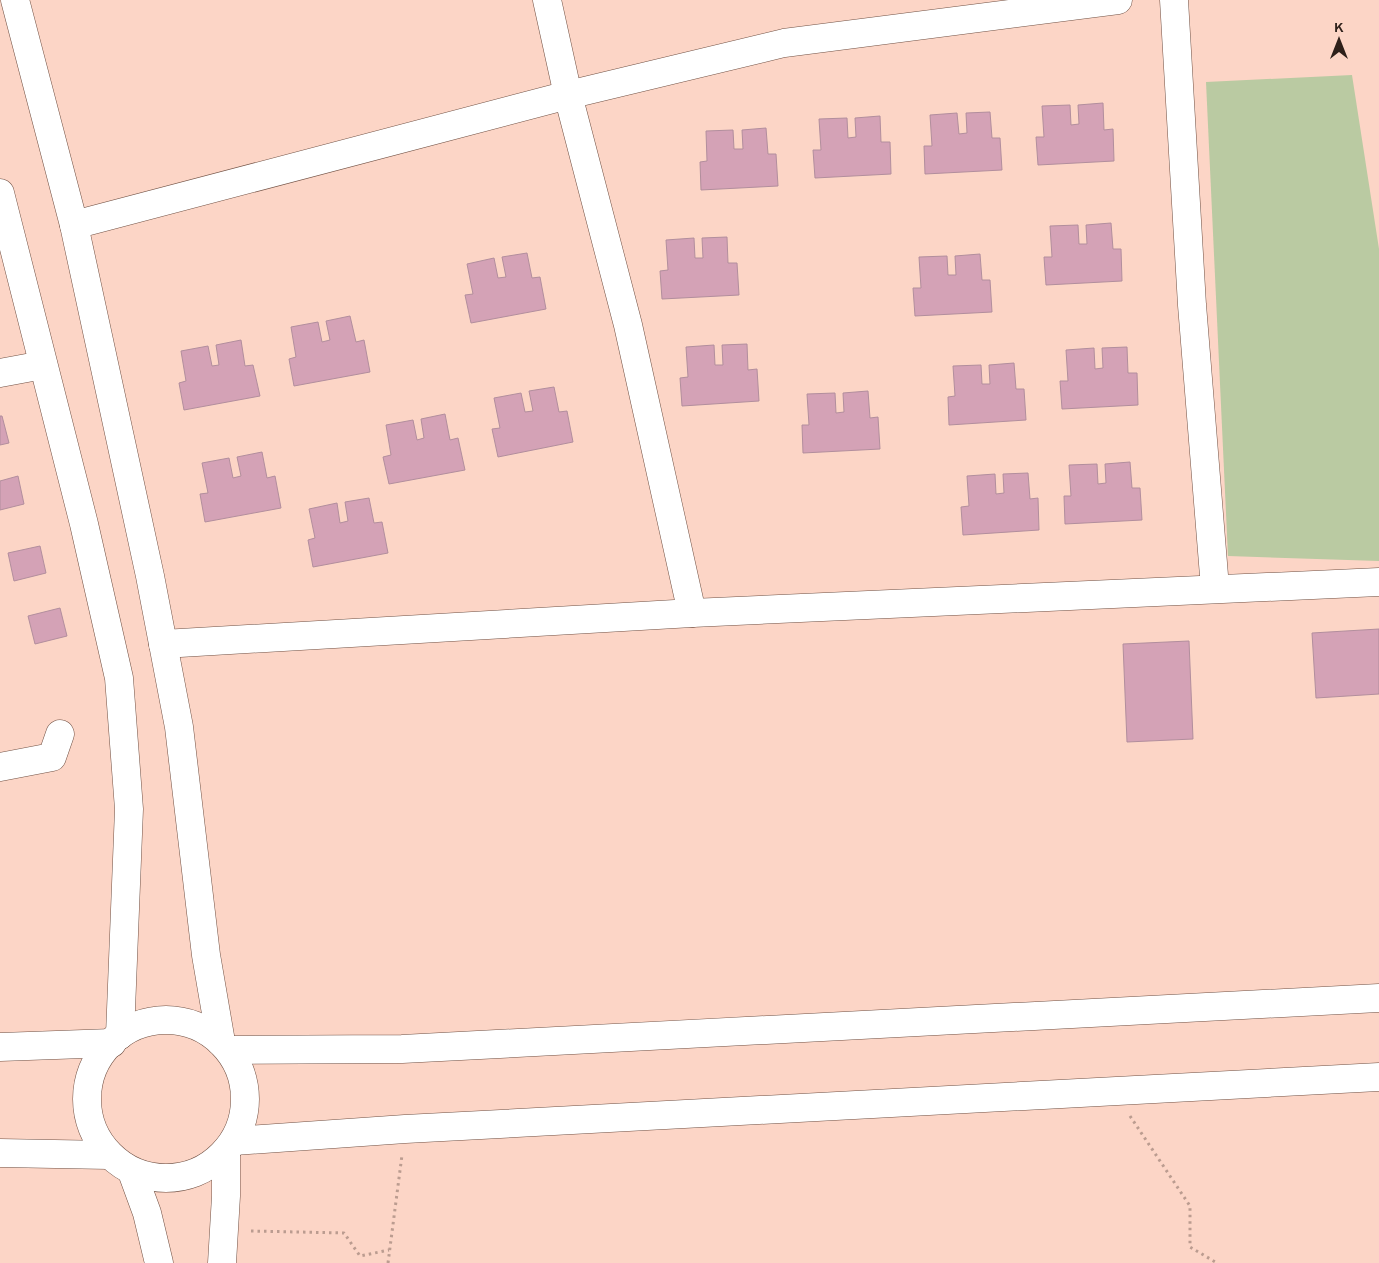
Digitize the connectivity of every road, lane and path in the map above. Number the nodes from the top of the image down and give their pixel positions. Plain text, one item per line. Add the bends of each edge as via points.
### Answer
1 (14, 0) edge
2 (547, 0) edge
3 (1118, 0) edge
4 (1174, 0) edge
5 (568, 95) junction
6 (0, 192) edge
7 (74, 225) junction
8 (43, 365) junction
9 (0, 373) edge
10 (1379, 582) edge
11 (1215, 588) junction
12 (692, 614) junction
13 (163, 644) junction
14 (60, 734) dead end
15 (0, 767) edge
16 (1379, 998) edge
17 (116, 1039) junction
18 (225, 1046) junction
19 (0, 1047) edge
20 (1379, 1077) edge
21 (1113, 1091) junction
22 (405, 1129) junction
23 (230, 1146) junction
24 (0, 1154) edge
25 (110, 1156) junction
26 (132, 1172) junction
27 (224, 1230) junction
28 (389, 1250) junction
29 (360, 1256) junction
30 (159, 1263) edge
31 (222, 1263) edge
32 (358, 1263) edge
33 (388, 1263) edge
34 (1217, 1263) edge

1 - 7 main road
2 - 5 main road
3 - 5 main road via 784,43
4 - 11 main road via 1192,305
5 - 7 main road
5 - 12 main road via 628,325
6 - 8 main road
7 - 13 main road
8 - 9 main road
8 - 17 main road via 119,678 128,809
10 - 11 main road
11 - 12 main road
12 - 13 main road
13 - 18 main road via 179,727 206,955
14 - 15 main road via 52,757
16 - 18 main road via 402,1049
17 - 18 main road via 144,1023 172,1020 199,1026
17 - 19 main road
17 - 25 main road via 100,1054 89,1079 86,1107 94,1133
18 - 23 main road via 236,1060 244,1081 246,1104 242,1126
20 - 21 main road
21 - 22 main road
21 - 34 path via 1190,1206 1190,1247
22 - 23 main road
22 - 28 path
23 - 26 main road via 211,1166 186,1177 158,1179
23 - 27 main road
24 - 25 main road
25 - 26 main road
26 - 30 main road via 147,1213
27 - 29 path via 344,1233
27 - 31 main road
28 - 29 path
28 - 33 path
29 - 32 path

